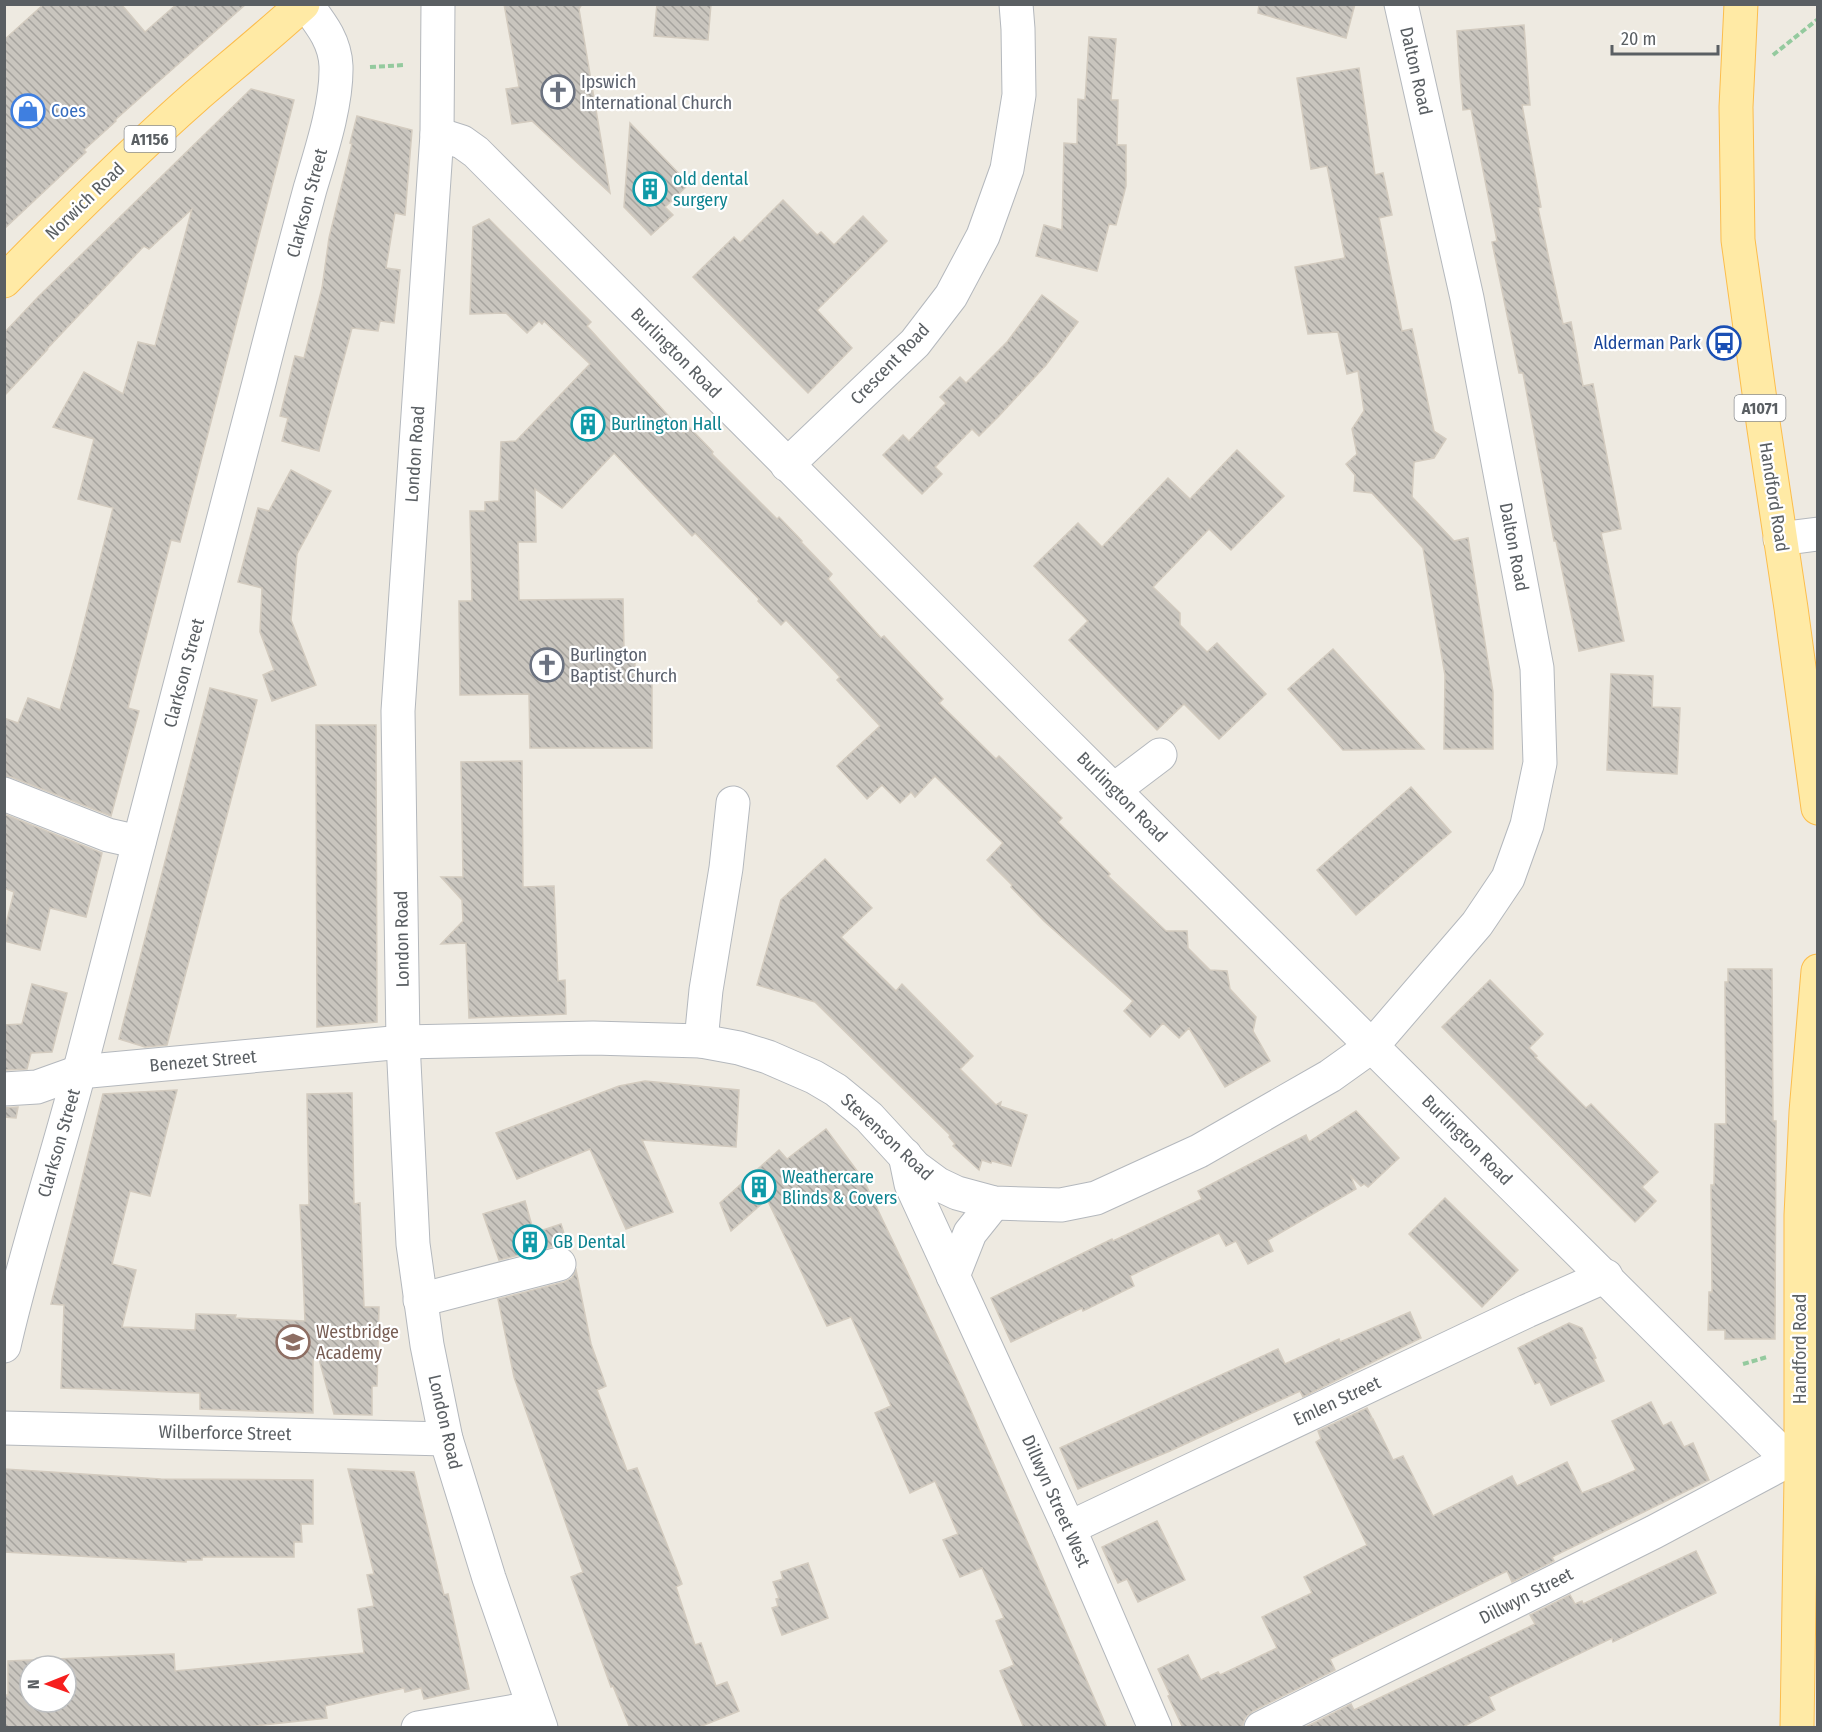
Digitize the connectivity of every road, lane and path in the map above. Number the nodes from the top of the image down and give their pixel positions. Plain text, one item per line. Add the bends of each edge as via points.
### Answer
1 (305, 4) edge
2 (438, 4) edge
3 (1016, 4) edge
4 (1401, 4) edge
5 (1741, 4) edge
6 (1817, 19) edge
7 (1770, 57) dead end
8 (411, 65) dead end
9 (361, 67) dead end
10 (437, 134) junction
11 (4, 281) edge
12 (788, 465) junction
13 (1818, 534) edge
14 (1780, 539) junction
15 (1160, 756) dead end
16 (1114, 789) junction
17 (4, 794) edge
18 (734, 803) dead end
19 (1818, 808) edge
20 (139, 842) junction
21 (1818, 971) edge
22 (1817, 977) edge
23 (701, 1041) junction
24 (403, 1042) junction
25 (1372, 1046) junction
26 (79, 1072) junction
27 (4, 1089) edge
28 (904, 1155) junction
29 (994, 1203) junction
30 (559, 1264) dead end
31 (953, 1276) junction
32 (1606, 1276) junction
33 (420, 1300) junction
34 (4, 1346) edge
35 (1771, 1356) dead end
36 (1741, 1365) dead end
37 (4, 1428) edge
38 (446, 1439) junction
39 (1795, 1466) junction
40 (1069, 1528) junction
41 (537, 1718) edge
42 (418, 1728) edge
43 (1155, 1728) edge
44 (1261, 1728) edge
45 (1797, 1728) edge

1 - 11 main road, Norwich Road / A1156 via 135,152
1 - 20 street, Clarkson Street via 327,33 334,54 329,116
2 - 10 street, London Road
3 - 12 street, Crescent Road via 1019,95 1007,169 983,236 951,296 915,344
4 - 25 street, Dalton Road via 1467,298 1537,668 1540,763 1527,825 1508,878 1478,924
5 - 14 main road, Handford Road / A1071 via 1736,107 1738,240
6 - 7 path
8 - 9 path
10 - 12 street, Burlington Road via 462,142 476,152
10 - 24 street, London Road via 398,711
12 - 16 street, Burlington Road
13 - 14 street
14 - 19 main road, Handford Road / A1071
15 - 16 street
16 - 25 street, Burlington Road
17 - 20 street via 108,835
18 - 23 street
20 - 26 street, Clarkson Street
21 - 22 main road, Handford Road
22 - 39 main road, Handford Road via 1801,1215
23 - 24 street, Stevenson Road via 594,1038
23 - 28 street, Stevenson Road via 768,1057 814,1077 853,1102
24 - 26 street, Benezet Street
24 - 33 street, London Road via 413,1244
25 - 29 street, Stevenson Road via 1330,1076 1199,1151 1096,1198 1061,1205
25 - 32 street, Burlington Road
26 - 27 street, Benezet Street via 37,1087
26 - 34 street, Clarkson Street
28 - 29 street, Stevenson Road via 938,1184
28 - 31 street, Dillwyn Street West via 911,1184
29 - 31 street via 970,1233
30 - 33 street
31 - 40 street, Dillwyn Street West
32 - 39 street, Burlington Road
32 - 40 street, Emlen Street
33 - 38 street, London Road
35 - 36 path
37 - 38 street, Wilberforce Street
38 - 41 street, London Road
39 - 44 street, Dillwyn Street
39 - 45 main road, Handford Road
40 - 43 street, Dillwyn Street West
41 - 42 street

